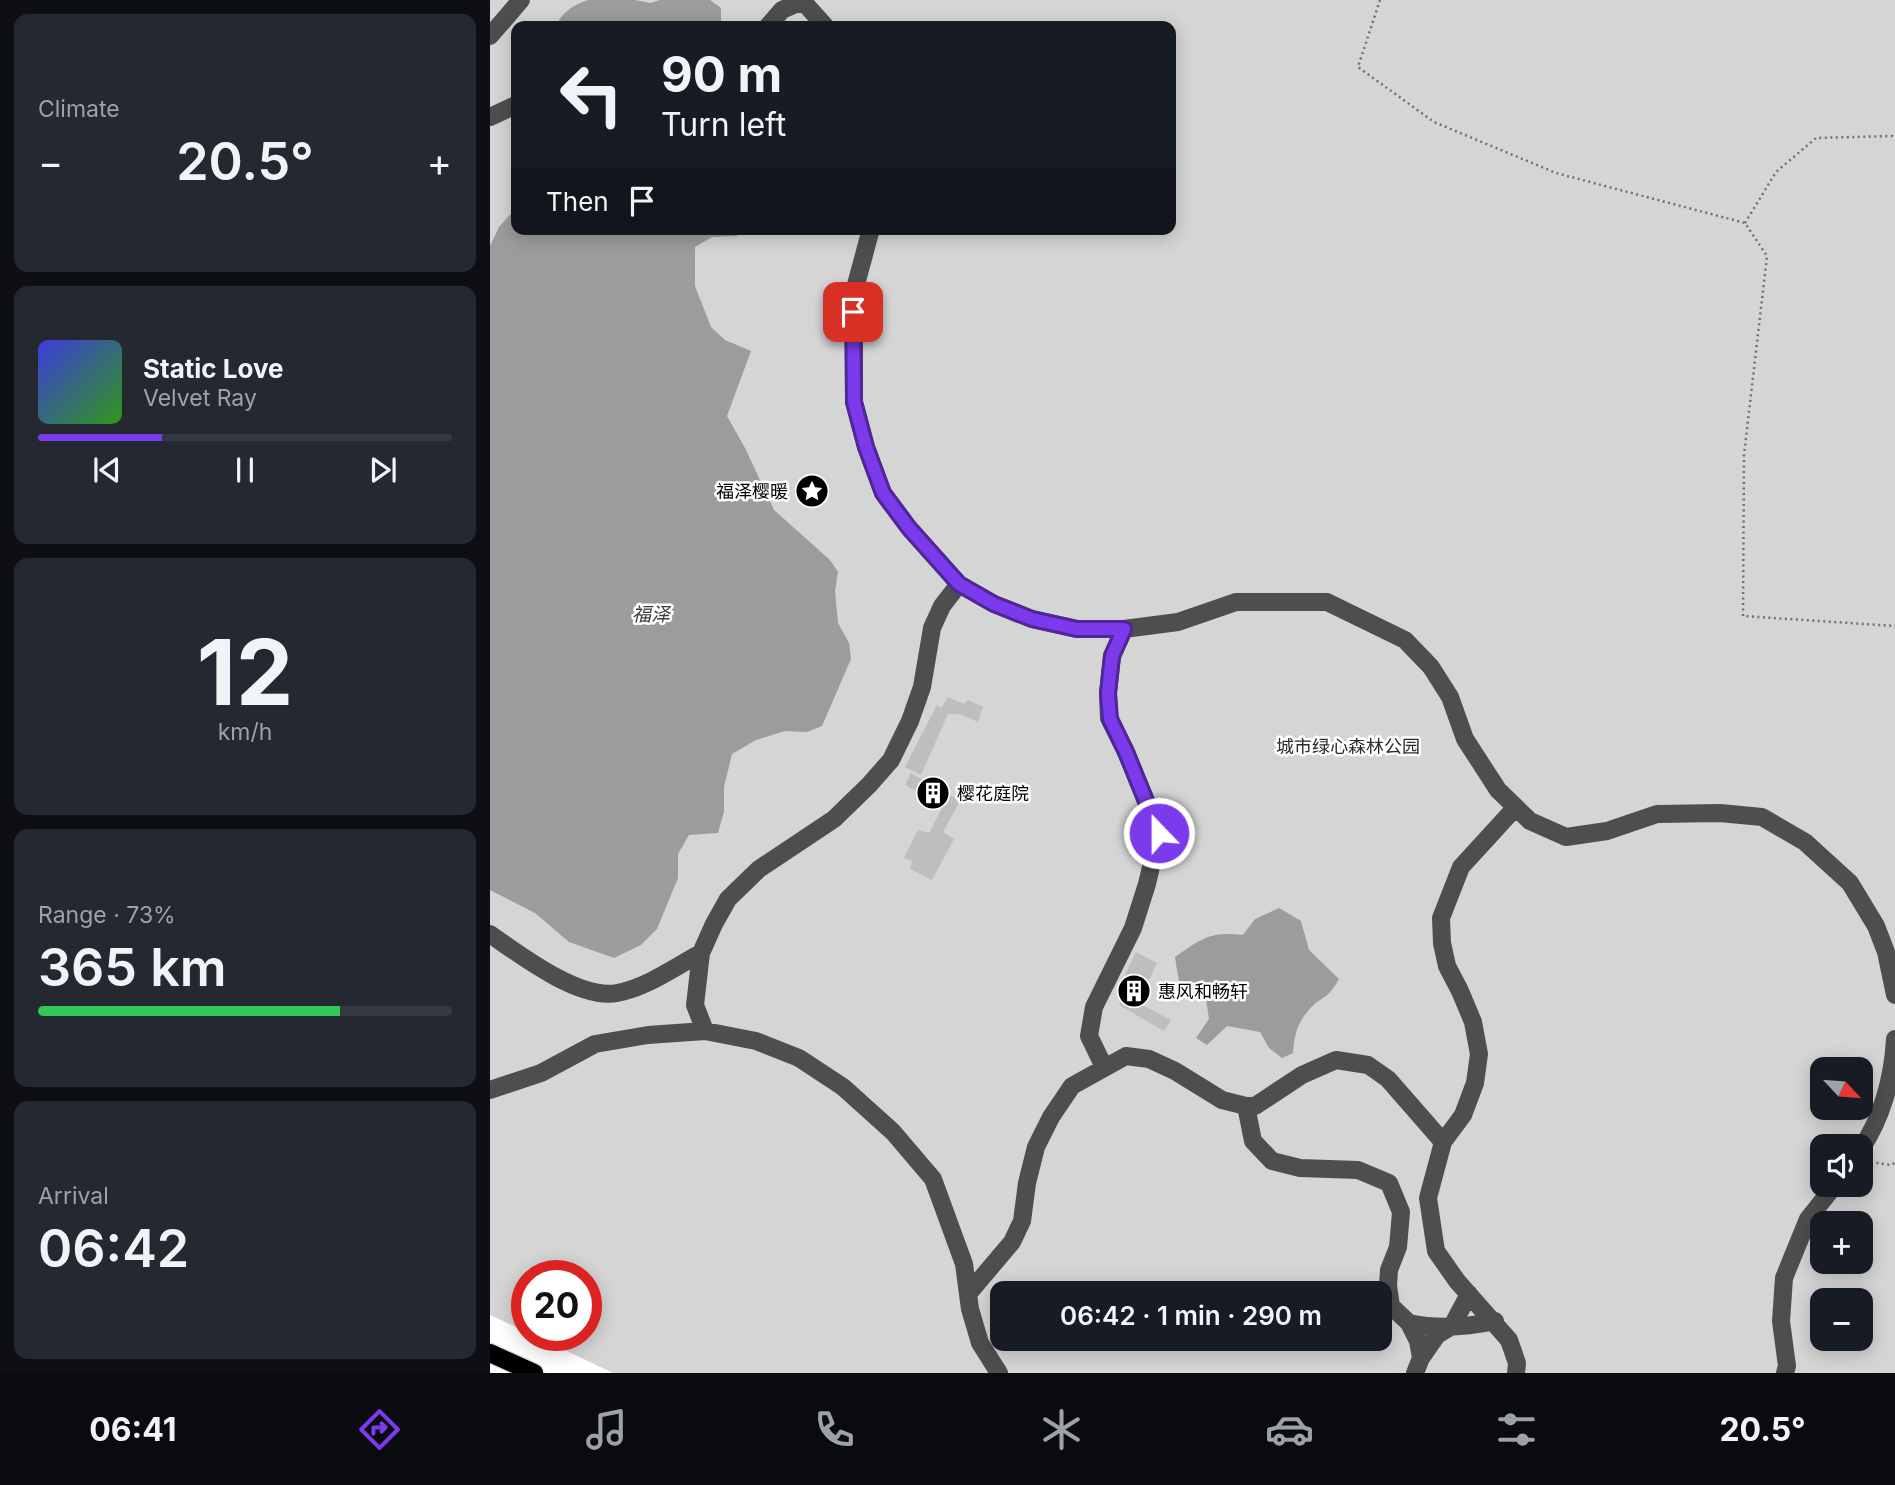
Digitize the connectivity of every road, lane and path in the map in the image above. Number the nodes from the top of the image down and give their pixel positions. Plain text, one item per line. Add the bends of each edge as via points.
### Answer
1 (511, 0) edge
2 (521, 0) edge
3 (1380, 0) edge
4 (799, 1) edge
5 (490, 15) edge
6 (772, 21) edge
7 (820, 21) edge
8 (490, 36) edge
9 (511, 107) edge
10 (490, 117) edge
11 (1895, 138) edge
12 (1745, 223) junction
13 (869, 235) edge
14 (959, 584) junction
15 (1895, 626) edge
16 (1124, 629) junction
17 (1515, 808) junction
18 (490, 934) edge
19 (701, 953) junction
20 (1895, 995) edge
21 (705, 1031) junction
22 (1895, 1039) edge
23 (1104, 1067) junction
24 (490, 1090) edge
25 (1246, 1106) junction
26 (1873, 1134) edge
27 (1443, 1142) junction
28 (1873, 1159) edge
29 (1895, 1163) edge
30 (1825, 1197) edge
31 (968, 1294) junction
32 (1469, 1294) junction
33 (1494, 1321) junction
34 (1409, 1323) junction
35 (1452, 1326) junction
36 (490, 1353) edge
37 (1418, 1365) edge
38 (534, 1373) edge
39 (999, 1373) edge
40 (1516, 1373) edge
41 (1785, 1373) edge

1 - 5 lane
2 - 8 lane
3 - 12 path via 1358,67 1434,122 1556,173
4 - 6 lane
4 - 7 lane
9 - 10 lane
11 - 12 path via 1816,138 1776,172
12 - 15 path via 1767,256 1744,455 1743,616
13 - 14 lane via 854,292 854,402 883,493
14 - 16 lane via 1032,619 1077,629
14 - 19 lane via 932,628 922,687 891,760 834,819 759,869 728,899
16 - 17 lane via 1178,622 1236,602 1327,603 1346,611 1405,640 1431,667 1450,697 1465,739
16 - 23 lane via 1112,656 1110,719 1159,833 1133,928 1094,1007 1089,1036
17 - 20 lane via 1530,821 1566,837 1607,831 1657,814 1762,817 1805,842 1850,883 1876,926
17 - 27 lane via 1461,867 1441,918 1447,966 1472,1022 1479,1055 1463,1115
18 - 19 lane via 550,974 586,989 615,993
19 - 21 lane via 695,1005
21 - 24 lane via 595,1044 541,1073
21 - 31 lane via 756,1041 799,1059 843,1087 893,1132 933,1180 964,1265
22 - 26 lane
23 - 25 lane via 1126,1056 1149,1059 1222,1101
23 - 31 lane via 1072,1086 1051,1117 1036,1147 1023,1221 1012,1242
25 - 27 lane via 1255,1106 1302,1075 1336,1060 1368,1065 1388,1079
25 - 34 lane via 1253,1141 1272,1160 1300,1168 1358,1170 1389,1183 1401,1212 1388,1286 1391,1306
27 - 32 lane via 1428,1198 1436,1251
28 - 29 path
30 - 41 lane via 1808,1219 1784,1278
31 - 39 lane via 980,1343
32 - 33 lane
32 - 35 lane
33 - 35 lane
33 - 40 lane via 1509,1340
34 - 35 lane
34 - 37 lane via 1418,1341
35 - 37 lane via 1437,1335
36 - 38 main road

